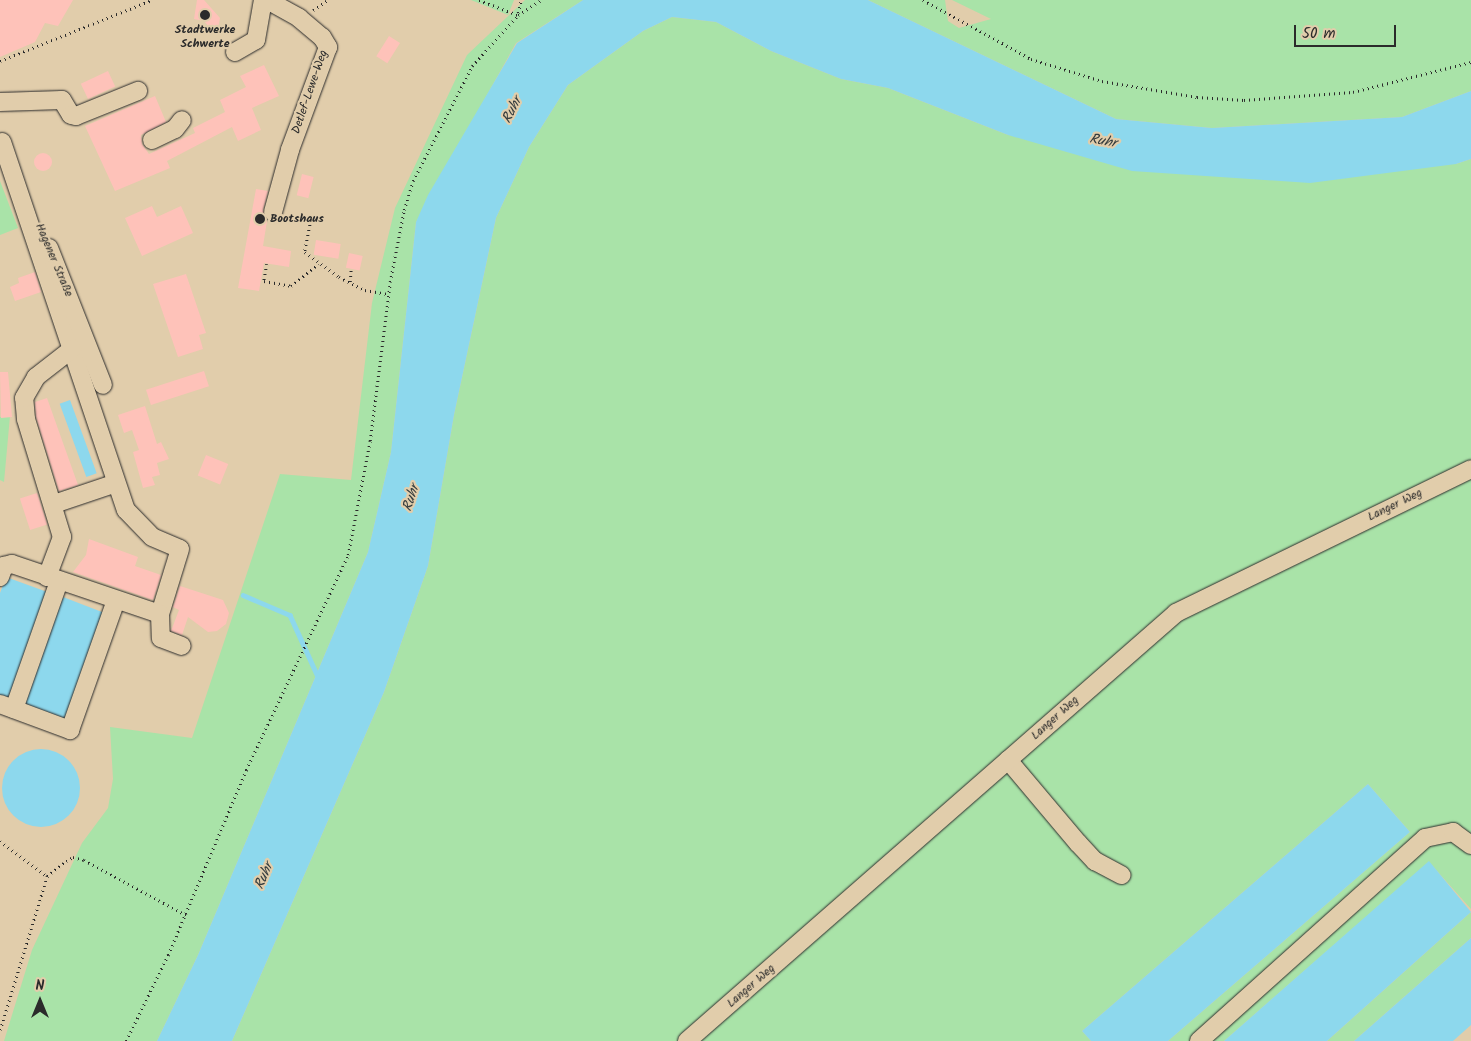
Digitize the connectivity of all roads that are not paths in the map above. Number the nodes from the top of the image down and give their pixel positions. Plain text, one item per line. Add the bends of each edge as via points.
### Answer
1 (265, 0) edge
2 (235, 52) dead end
3 (138, 90) dead end
4 (0, 102) edge
5 (182, 120) dead end
6 (1, 140) edge
7 (152, 140) dead end
8 (273, 212) dead end
9 (72, 349) junction
10 (103, 385) dead end
11 (1471, 469) edge
12 (116, 483) junction
13 (54, 504) junction
14 (0, 577) edge
15 (53, 579) junction
16 (116, 600) junction
17 (160, 614) junction
18 (182, 646) dead end
19 (7, 707) edge
20 (1008, 760) junction
21 (1471, 845) edge
22 (1121, 875) dead end
23 (687, 1041) edge
24 (1199, 1041) edge

1 - 2 street via 256,40
1 - 8 street, Detlef-Lewe-Weg via 299,18 322,37 328,47 290,150
3 - 4 street via 76,116 71,115 62,100
5 - 7 street via 175,129
6 - 9 street
6 - 10 street, Hagener Straße via 70,297
9 - 12 street
9 - 13 street via 36,377 24,398 26,419
11 - 20 street, Langer Weg via 1176,613
12 - 13 street
12 - 17 street via 126,510 152,538 180,549
13 - 15 street via 62,538
14 - 15 street via 4,566 12,564
15 - 16 street
15 - 19 street
16 - 17 street
16 - 19 street via 70,730
17 - 18 street via 161,638
20 - 22 street via 1078,844 1095,861
20 - 23 street, Langer Weg
21 - 24 street via 1453,832 1425,838

